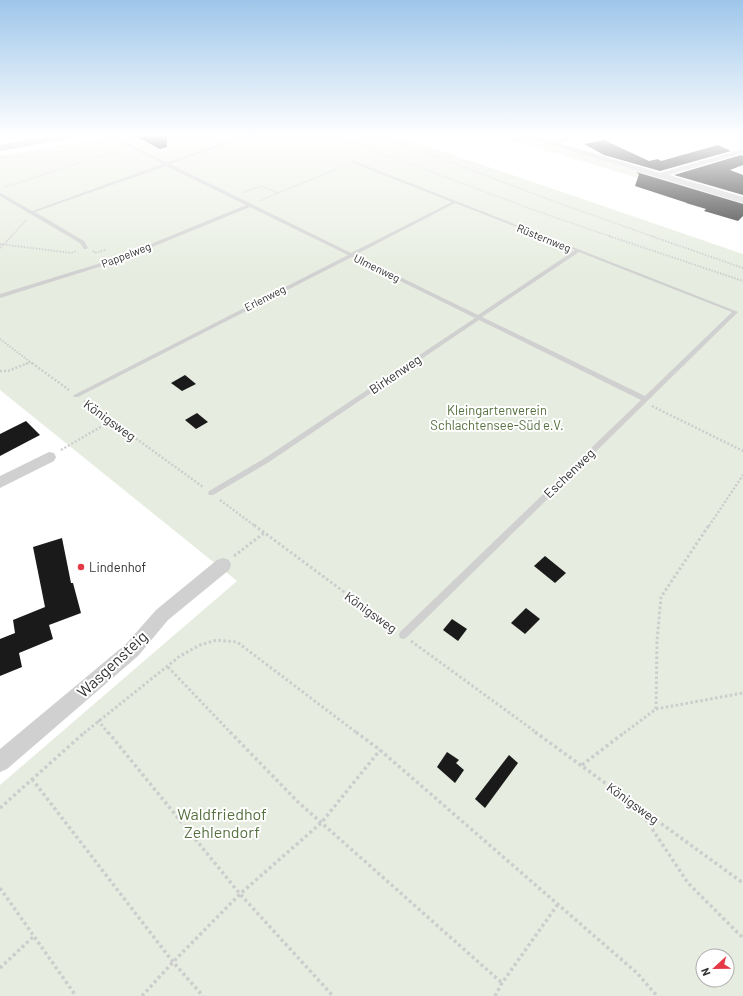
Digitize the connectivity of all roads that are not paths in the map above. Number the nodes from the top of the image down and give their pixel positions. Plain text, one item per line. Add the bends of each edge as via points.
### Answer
1 (117, 182) edge
2 (204, 182) edge
3 (406, 182) edge
4 (686, 182) edge
5 (0, 194) edge
6 (743, 200) edge
7 (455, 202) junction
8 (250, 205) junction
9 (33, 212) junction
10 (86, 248) road end
11 (577, 251) junction
12 (349, 255) junction
13 (0, 296) edge
14 (735, 312) joint
15 (478, 318) junction
16 (76, 396) road end
17 (644, 400) junction
18 (49, 458) road end
19 (0, 483) edge
20 (211, 493) road end
21 (223, 565) road end
22 (403, 635) road end
23 (0, 762) edge

1 - 9 lane
2 - 8 lane, Ulmenweg
3 - 7 lane, Rüsternweg
4 - 6 street
5 - 9 lane
7 - 11 lane, Rüsternweg
7 - 12 lane, Erlenweg
8 - 12 lane, Ulmenweg
8 - 13 lane, Pappelweg via 116,260
9 - 10 lane via 82,242
11 - 14 lane, Rüsternweg
11 - 15 lane, Birkenweg
12 - 15 lane, Ulmenweg
12 - 16 lane, Erlenweg
14 - 17 lane, Eschenweg
15 - 17 lane, Ulmenweg
15 - 20 lane, Birkenweg via 267,460
17 - 22 lane, Eschenweg
18 - 19 street
21 - 23 street, Wasgensteig via 162,615 132,650

